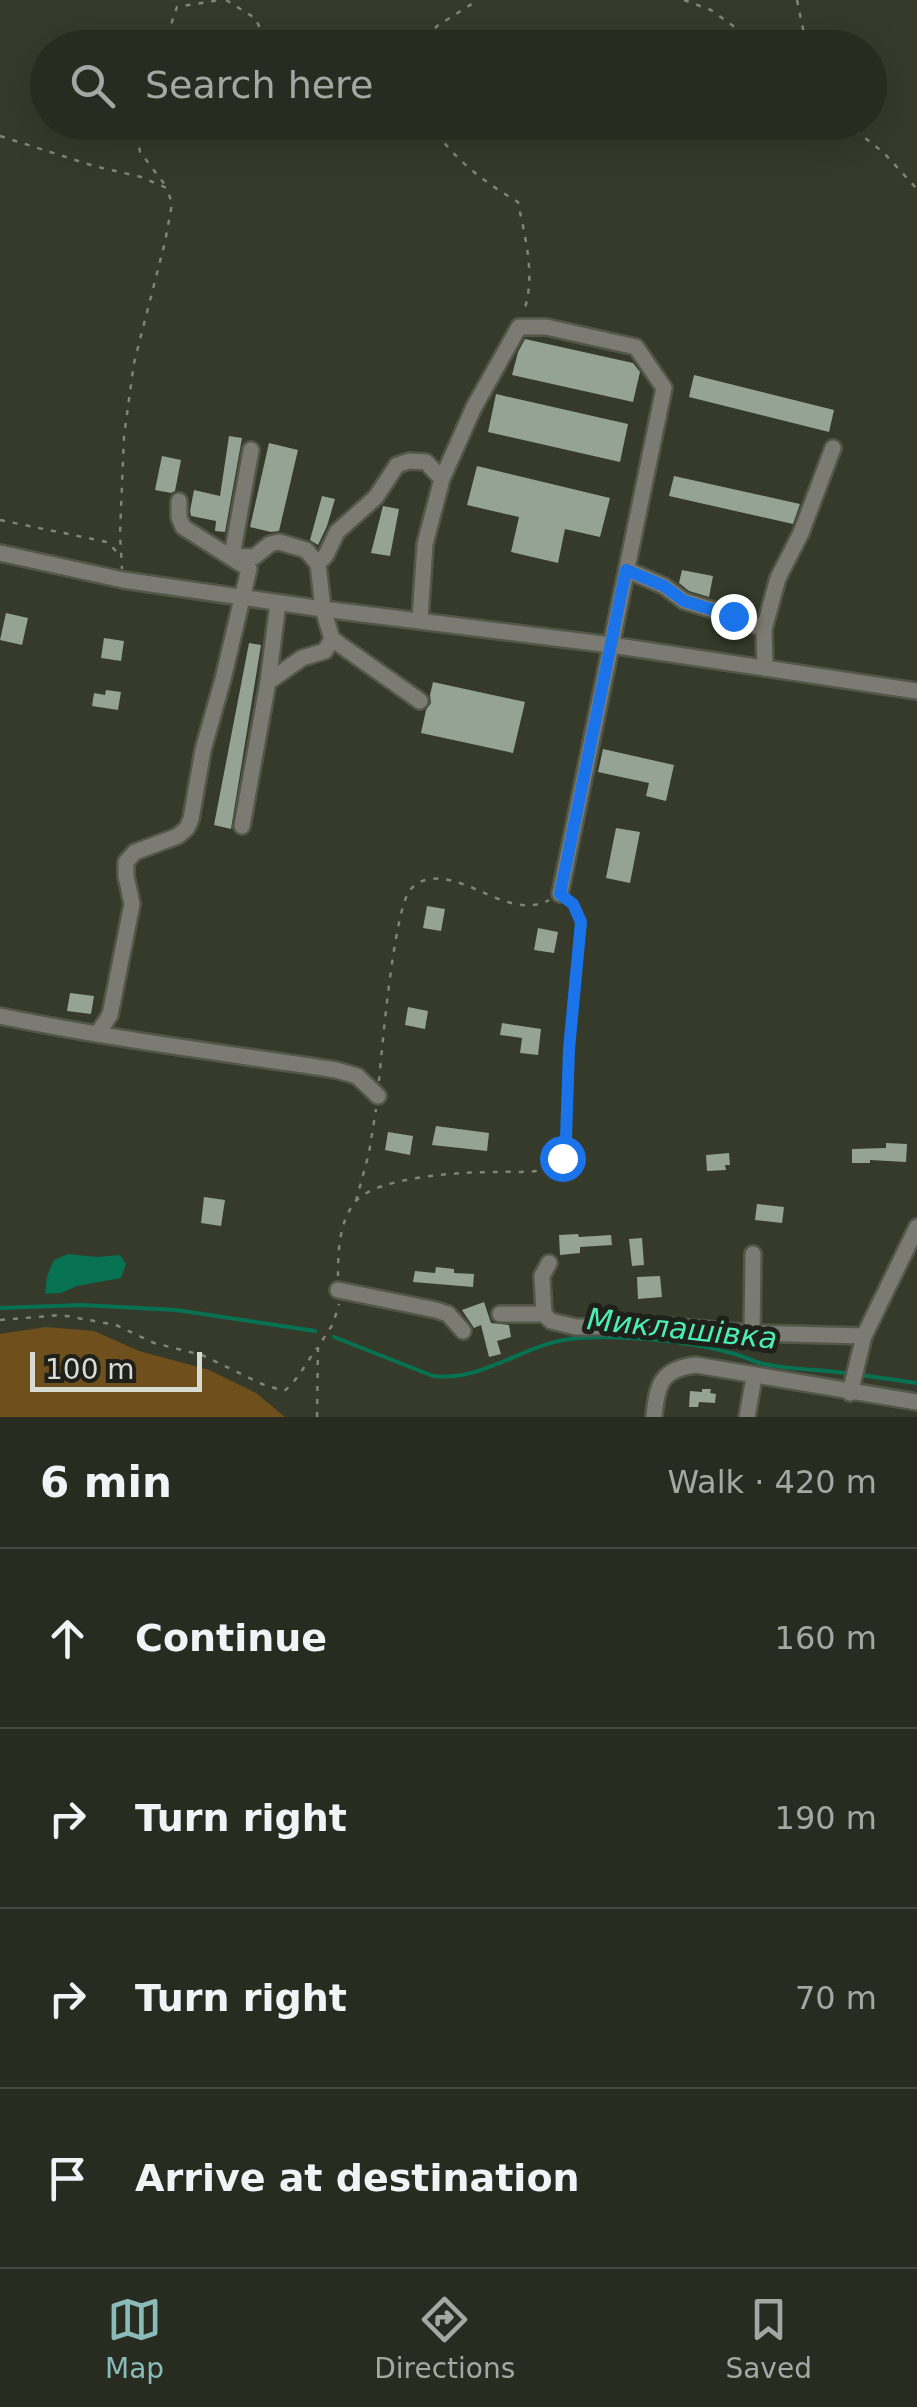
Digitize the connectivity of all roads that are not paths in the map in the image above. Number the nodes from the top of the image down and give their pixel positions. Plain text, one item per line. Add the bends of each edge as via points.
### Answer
1 (833, 448) dead end
2 (251, 450) dead end
3 (442, 479) junction
4 (179, 501) dead end
5 (0, 554) edge
6 (232, 556) junction
7 (318, 564) junction
8 (626, 570) junction
9 (241, 598) junction
10 (278, 603) junction
11 (324, 609) junction
12 (420, 619) junction
13 (764, 630) junction
14 (332, 640) junction
15 (611, 645) junction
16 (764, 668) junction
17 (268, 682) junction
18 (917, 691) edge
19 (420, 701) dead end
20 (242, 826) dead end
21 (560, 894) road end
22 (0, 1016) edge
23 (98, 1032) junction
24 (378, 1096) road end
25 (917, 1227) edge
26 (753, 1254) dead end
27 (549, 1262) dead end
28 (338, 1290) road end
29 (500, 1314) dead end
30 (544, 1314) junction
31 (463, 1331) dead end
32 (752, 1333) junction
33 (864, 1336) junction
34 (754, 1377) junction
35 (853, 1382) junction
36 (917, 1402) edge
37 (654, 1417) edge
38 (747, 1417) edge

1 - 13 street via 778,578
2 - 6 street
3 - 7 street via 426,462 397,465 376,498 337,532
3 - 8 street via 520,327 546,326 636,348 664,388
3 - 12 street via 424,544
4 - 6 street via 183,527
5 - 9 street
6 - 7 street via 254,557 279,542 306,550
6 - 9 street via 249,569
7 - 11 street
8 - 13 street via 684,601
8 - 15 street
9 - 10 street
9 - 23 street via 191,819 178,836 134,852 126,862 132,904 110,1015
10 - 11 street
10 - 17 street
11 - 12 street
11 - 14 street
12 - 15 street
13 - 16 street
14 - 17 street via 325,651
14 - 19 street
15 - 16 street
15 - 21 street
16 - 18 street
17 - 20 street
22 - 23 street
23 - 24 street via 336,1070 358,1076
25 - 33 street
26 - 32 street
27 - 30 street via 542,1276
28 - 31 street via 436,1310
29 - 30 street
30 - 32 street via 576,1327
32 - 33 street
33 - 35 street
34 - 35 street
34 - 37 street via 676,1368 656,1395
34 - 38 street
35 - 36 street

